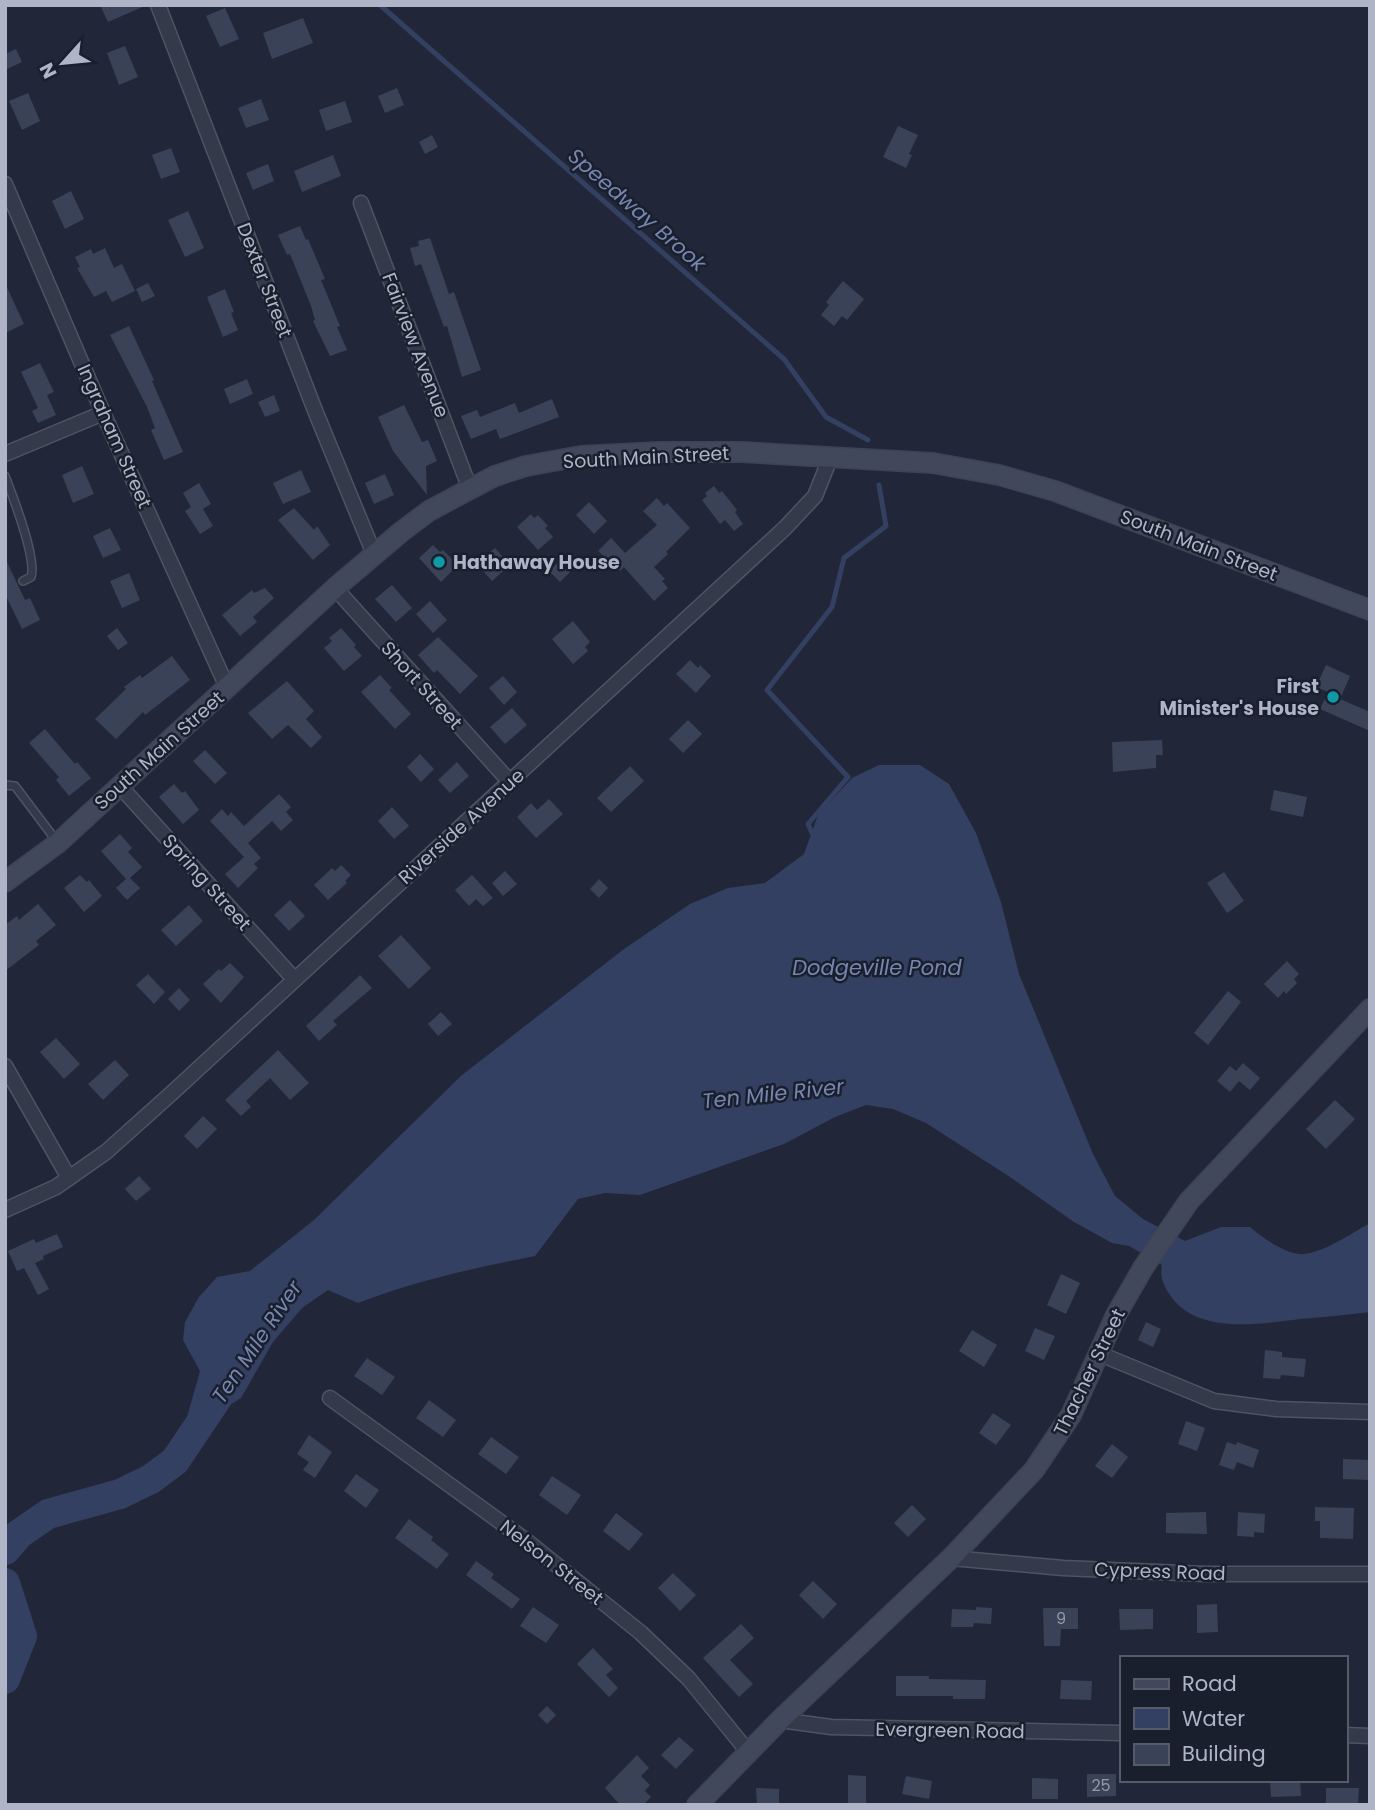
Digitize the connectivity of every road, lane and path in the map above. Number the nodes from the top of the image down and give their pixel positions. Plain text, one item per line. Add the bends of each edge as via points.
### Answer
1 (158, 5) edge
2 (5, 184) edge
3 (361, 203) dead end
4 (103, 413) junction
5 (5, 454) edge
6 (831, 456) junction
7 (5, 476) edge
8 (470, 489) junction
9 (374, 554) junction
10 (23, 582) dead end
11 (335, 588) junction
12 (1370, 610) edge
13 (227, 688) junction
14 (510, 782) junction
15 (5, 785) edge
16 (119, 785) junction
17 (58, 843) junction
18 (5, 882) edge
19 (294, 979) junction
20 (1370, 1009) edge
21 (5, 1066) edge
22 (69, 1178) junction
23 (5, 1210) edge
24 (1100, 1354) junction
25 (330, 1398) dead end
26 (1370, 1412) edge
27 (951, 1558) junction
28 (1370, 1574) edge
29 (780, 1720) junction
30 (1120, 1733) edge
31 (1347, 1735) edge
32 (1370, 1736) edge
33 (750, 1753) junction
34 (697, 1805) edge

1 - 9 street, Dexter Street
2 - 4 street, Ingraham Street
3 - 8 street, Fairview Avenue
4 - 5 street
4 - 13 street, Ingraham Street
6 - 8 main road, South Main Street via 728,452 581,456 526,466
6 - 12 main road, South Main Street via 933,463 1021,482
6 - 14 street, Riverside Avenue via 815,496 785,528
7 - 10 lane via 32,554 34,569
8 - 9 main road, South Main Street via 429,511
9 - 11 main road, South Main Street
11 - 13 main road, South Main Street
11 - 14 street, Short Street
13 - 16 main road, South Main Street
14 - 19 street, Riverside Avenue
15 - 17 lane via 15,786
16 - 17 main road, South Main Street
16 - 19 street, Spring Street
17 - 18 main road, South Main Street
19 - 22 street, Riverside Avenue via 106,1152
20 - 24 main road, Thacher Street via 1189,1201 1143,1268
21 - 22 street
22 - 23 street, Riverside Avenue
24 - 26 street via 1214,1401 1276,1409
24 - 27 main road, Thacher Street via 1071,1415 1034,1470
25 - 33 street, Nelson Street via 614,1610 689,1679
27 - 28 street, Cypress Road via 1205,1574
27 - 29 main road, Thacher Street
29 - 30 street, Evergreen Road via 831,1727
29 - 33 main road, Thacher Street
31 - 32 street
33 - 34 main road, Thacher Street

